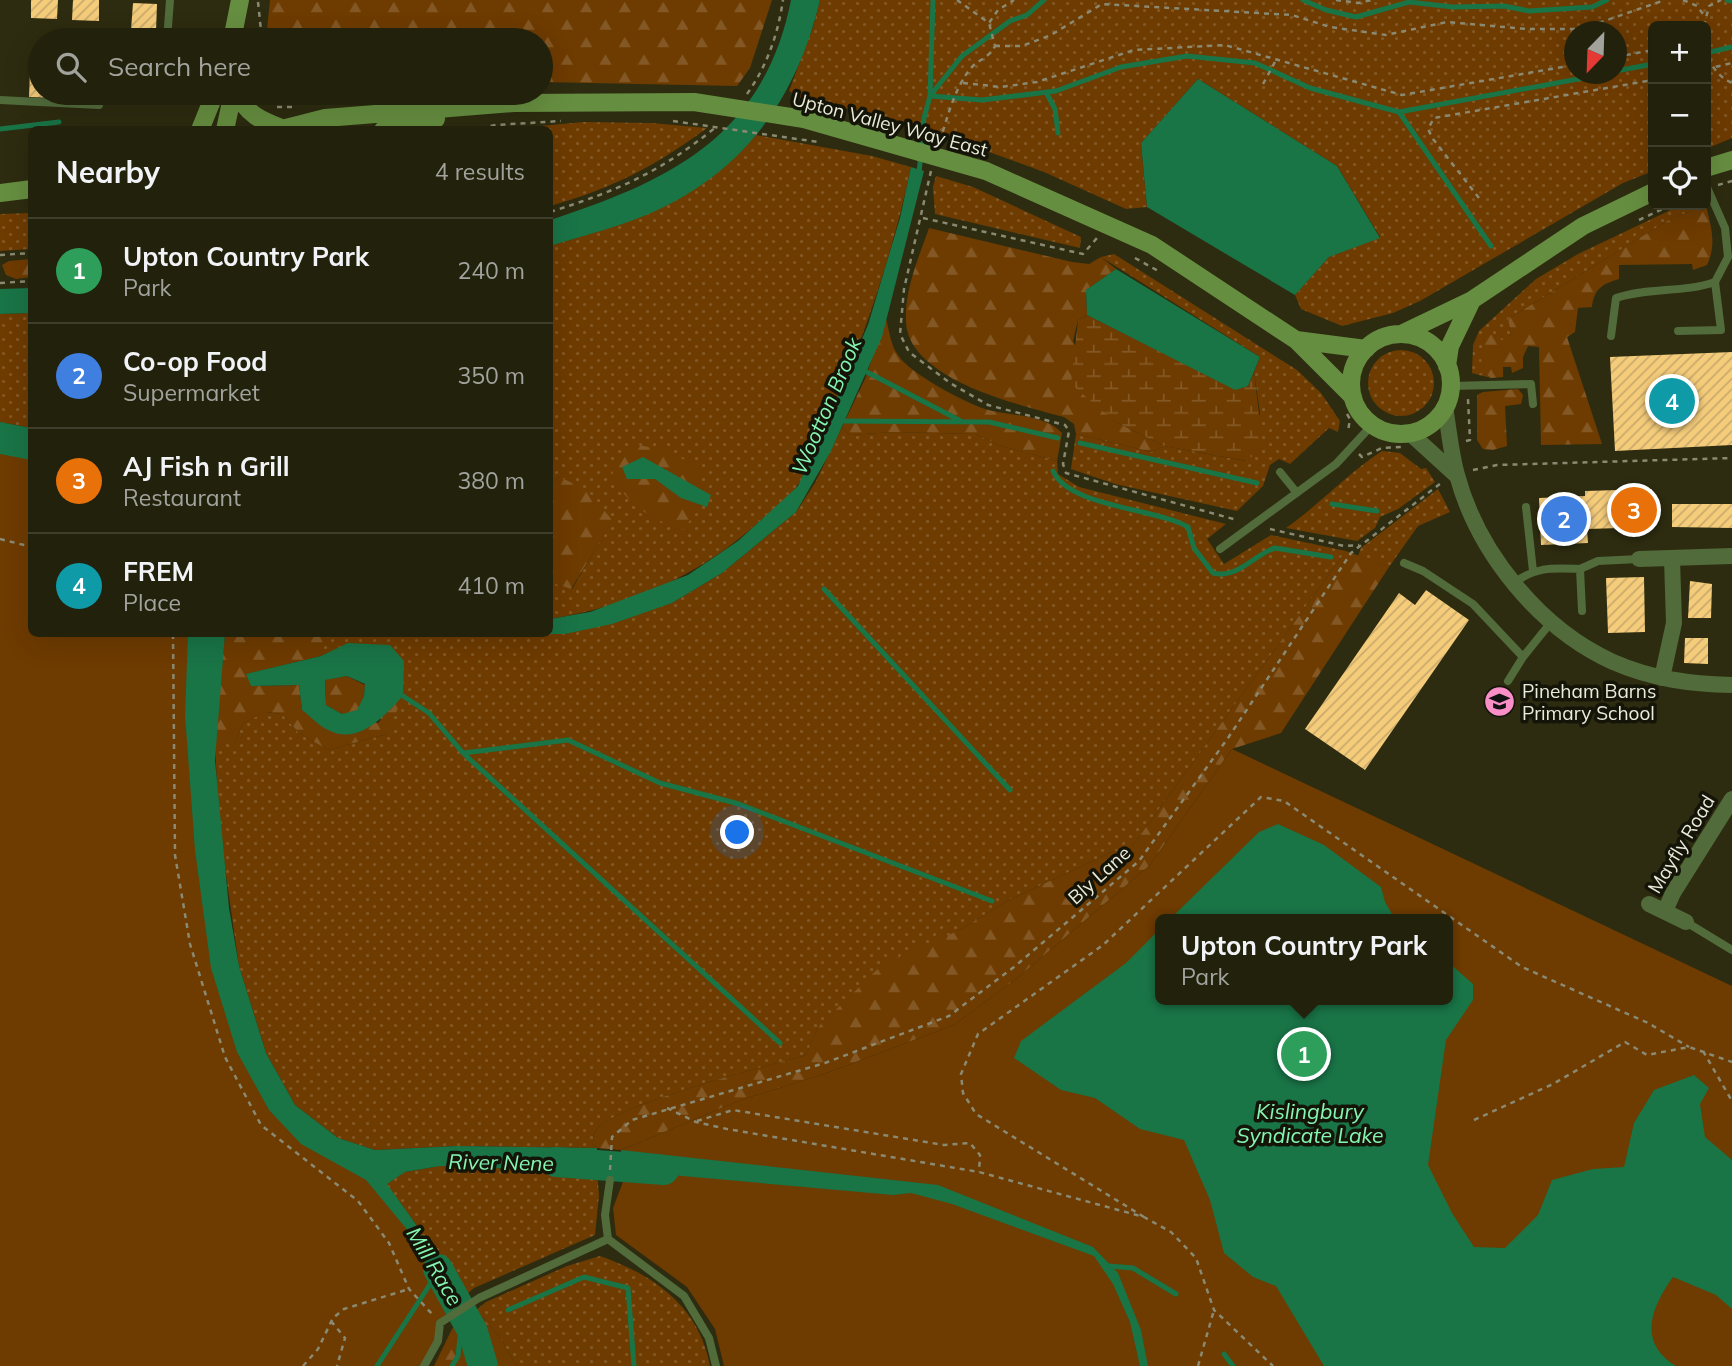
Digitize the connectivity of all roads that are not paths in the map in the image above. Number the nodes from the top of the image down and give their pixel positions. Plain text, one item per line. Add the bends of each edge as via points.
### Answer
1 (170, 0) edge
2 (240, 0) edge
3 (168, 28) edge
4 (236, 28) edge
5 (0, 100) edge
6 (28, 101) edge
7 (553, 103) edge
8 (210, 105) edge
9 (230, 105) edge
10 (246, 105) edge
11 (489, 105) edge
12 (504, 105) edge
13 (202, 126) edge
14 (226, 126) edge
15 (273, 126) edge
16 (292, 126) edge
17 (402, 126) edge
18 (1732, 160) edge
19 (1711, 166) edge
20 (28, 189) edge
21 (0, 192) edge
22 (1648, 194) edge
23 (1711, 196) edge
24 (1715, 282) junction
25 (1472, 300) junction
26 (1678, 331) dead end
27 (1401, 334) junction
28 (1611, 336) dead end
29 (1296, 340) junction
30 (1366, 349) junction
31 (1447, 366) junction
32 (1459, 386) junction
33 (1348, 402) junction
34 (1533, 404) dead end
35 (1445, 407) junction
36 (1372, 425) junction
37 (1411, 434) junction
38 (1280, 472) dead end
39 (1457, 476) junction
40 (1297, 493) junction
41 (1526, 507) dead end
42 (1220, 549) dead end
43 (1732, 556) edge
44 (1639, 559) joint
45 (1672, 559) junction
46 (1404, 563) dead end
47 (1580, 569) junction
48 (1533, 571) junction
49 (1514, 583) junction
50 (1582, 611) dead end
51 (1552, 621) junction
52 (1523, 657) junction
53 (1662, 678) junction
54 (1508, 681) dead end
55 (1732, 685) edge
56 (1732, 799) edge
57 (1649, 904) dead end
58 (1665, 911) junction
59 (1686, 922) joint
60 (1732, 950) edge
61 (610, 1180) road end
62 (608, 1239) junction
63 (424, 1366) edge
64 (716, 1366) edge

1 - 3 lane
2 - 4 street
5 - 6 lane
7 - 29 street, Upton Valley Way East via 694,102 804,119 986,171 1152,245
8 - 13 street
9 - 14 street
10 - 15 street
11 - 16 street, Upton Valley Way East via 326,118
12 - 17 street, Upton Valley Way East
18 - 19 street
20 - 21 street
22 - 25 street via 1583,226
23 - 24 lane via 1725,228 1728,257
24 - 26 lane via 1721,330
24 - 28 lane via 1694,289 1636,291 1616,298
25 - 27 street
25 - 31 street via 1450,346
27 - 30 street
27 - 31 street via 1433,346
29 - 30 street, Upton Valley Way East
29 - 33 street, Upton Valley Way East
30 - 33 street via 1356,363
31 - 32 street
32 - 34 lane via 1531,384
32 - 35 street
33 - 36 street
35 - 37 street via 1437,419
35 - 39 street
36 - 37 street
36 - 40 lane via 1354,448
37 - 39 street
38 - 40 lane
39 - 49 street via 1479,531
40 - 42 lane
41 - 48 lane
43 - 45 street
44 - 45 street
44 - 47 lane via 1598,561
45 - 53 street via 1674,623
46 - 52 lane via 1473,604
47 - 48 lane
47 - 50 lane
48 - 49 lane
49 - 51 street
51 - 52 lane
51 - 53 street via 1612,661
52 - 54 lane
53 - 55 street
56 - 58 street, Mayfly Road
57 - 58 street, Mayfly Road
58 - 59 street, Mayfly Road
59 - 60 lane
61 - 62 lane via 605,1215
62 - 63 lane via 479,1298 440,1322 438,1341
62 - 64 lane via 684,1296 709,1338

